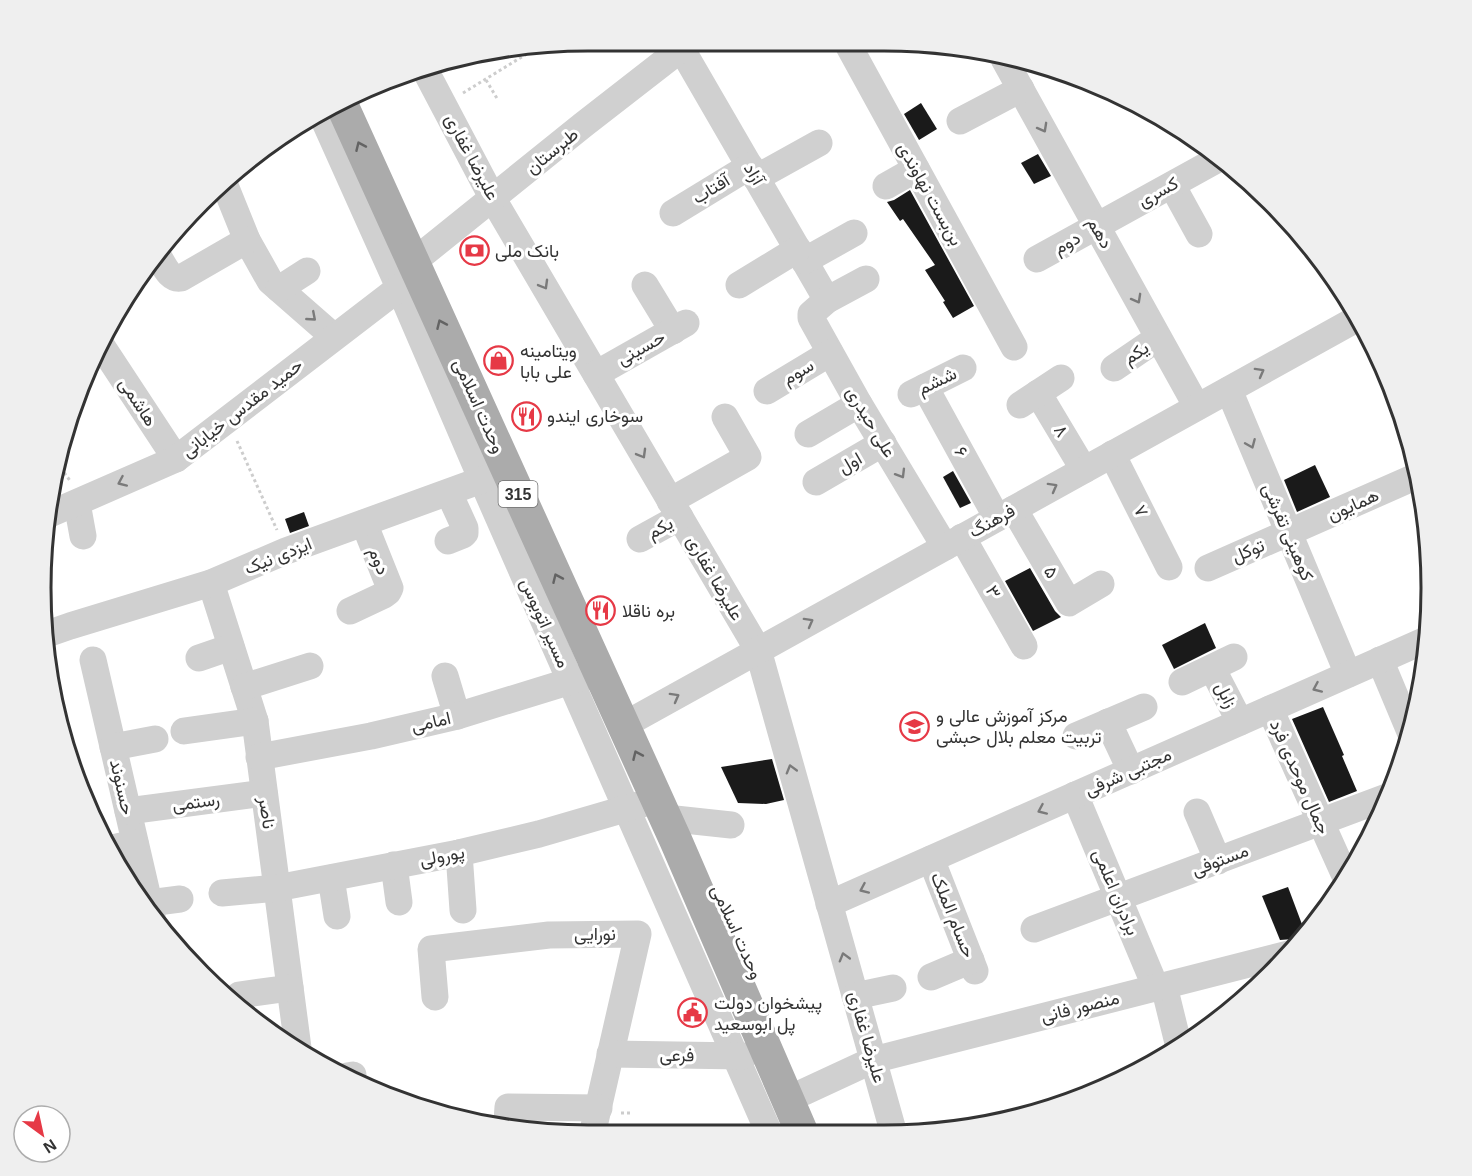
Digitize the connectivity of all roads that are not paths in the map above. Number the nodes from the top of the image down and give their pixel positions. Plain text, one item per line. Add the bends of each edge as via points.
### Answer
1 (677, 51) edge
2 (690, 51) edge
3 (851, 51) edge
4 (1009, 66) edge
5 (428, 75) edge
6 (1021, 89) junction
7 (344, 109) edge
8 (325, 120) edge
9 (960, 121) dead end
10 (819, 143) dead end
11 (1212, 163) edge
12 (916, 169) junction
13 (753, 172) junction
14 (1172, 185) junction
15 (886, 186) dead end
16 (227, 190) edge
17 (493, 199) junction
18 (673, 213) dead end
19 (1097, 226) junction
20 (854, 233) dead end
21 (1199, 234) dead end
22 (247, 240) junction
23 (801, 255) junction
24 (1037, 259) dead end
25 (162, 262) edge
26 (307, 271) dead end
27 (410, 274) junction
28 (866, 279) dead end
29 (645, 285) dead end
30 (739, 285) dead end
31 (279, 289) junction
32 (819, 307) junction
33 (1350, 322) edge
34 (334, 337) junction
35 (1158, 338) junction
36 (1014, 346) dead end
37 (105, 352) edge
38 (830, 353) junction
39 (963, 368) dead end
40 (1114, 368) dead end
41 (596, 374) junction
42 (1061, 378) dead end
43 (1229, 390) junction
44 (767, 391) dead end
45 (918, 391) joint
46 (860, 404) junction
47 (1197, 407) junction
48 (725, 417) dead end
49 (808, 434) dead end
50 (884, 443) junction
51 (1112, 454) junction
52 (176, 459) junction
53 (1084, 470) junction
54 (495, 475) junction
55 (1410, 479) edge
56 (816, 482) dead end
57 (449, 493) junction
58 (76, 502) junction
59 (675, 509) junction
60 (57, 511) edge
61 (1006, 513) junction
62 (364, 523) junction
63 (1289, 533) junction
64 (83, 536) dead end
65 (640, 539) dead end
66 (448, 541) dead end
67 (954, 542) junction
68 (1169, 567) dead end
69 (1208, 568) dead end
70 (211, 583) junction
71 (1101, 584) dead end
72 (350, 611) dead end
73 (53, 632) edge
74 (1418, 644) edge
75 (1024, 646) dead end
76 (231, 647) junction
77 (758, 650) junction
78 (199, 658) dead end
79 (93, 660) dead end
80 (1380, 660) junction
81 (310, 666) dead end
82 (1347, 675) junction
83 (445, 676) dead end
84 (585, 677) junction
85 (1182, 682) dead end
86 (244, 687) junction
87 (1144, 707) dead end
88 (1270, 709) junction
89 (457, 716) junction
90 (1405, 719) edge
91 (255, 721) junction
92 (1108, 722) junction
93 (1240, 722) junction
94 (624, 725) junction
95 (184, 731) dead end
96 (1076, 736) dead end
97 (155, 739) dead end
98 (113, 747) junction
99 (260, 757) junction
100 (1131, 771) junction
101 (264, 792) junction
102 (1075, 795) junction
103 (1377, 801) edge
104 (626, 809) junction
105 (128, 811) junction
106 (1197, 812) dead end
107 (666, 819) junction
108 (1321, 822) junction
109 (731, 825) dead end
110 (135, 843) junction
111 (118, 847) edge
112 (459, 853) junction
113 (931, 859) junction
114 (1218, 861) junction
115 (394, 865) junction
116 (1341, 868) edge
117 (332, 878) junction
118 (277, 888) junction
119 (222, 893) dead end
120 (147, 894) edge
121 (1118, 898) junction
122 (180, 899) dead end
123 (399, 902) dead end
124 (829, 904) junction
125 (157, 907) edge
126 (463, 910) dead end
127 (337, 916) dead end
128 (684, 920) dead end
129 (1034, 929) dead end
130 (1273, 958) edge
131 (931, 977) dead end
132 (290, 987) junction
133 (1160, 987) junction
134 (893, 988) dead end
135 (239, 995) dead end
136 (855, 996) junction
137 (435, 997) dead end
138 (297, 1038) edge
139 (1176, 1038) edge
140 (610, 1054) junction
141 (740, 1056) junction
142 (873, 1060) junction
143 (804, 1092) junction
144 (599, 1108) junction
145 (507, 1118) edge
146 (595, 1125) edge
147 (766, 1125) edge
148 (774, 1125) edge
149 (799, 1125) edge
150 (818, 1125) edge
151 (891, 1125) edge

1 - 17 street, طبرستان
2 - 13 street, آزاد
3 - 12 street, بن‌بست نهاوندی
4 - 6 street, دهم
5 - 17 street, علیرضا غفاری
6 - 9 street
6 -> 19 street, دهم
27 -> 7 main road, وحدت اسلامی / 315
8 - 27 street
10 - 13 street, آفتاب
11 - 14 street, کسری
12 - 15 street
12 - 36 street, بن‌بست نهاوندی
13 - 18 street, آفتاب
13 - 23 street, آزاد
14 - 19 street, کسری
14 - 21 street
16 - 22 street
17 - 27 street, طبرستان
17 -> 41 street, علیرضا غفاری
19 - 24 street, دوم
19 -> 35 street, دهم
20 - 23 street
22 - 25 street via 181,278 171,276
22 - 31 street via 270,281
23 - 30 street
23 - 32 street, آزاد
26 - 31 street
27 - 34 street, حمید مقدس خیابانی
27 - 54 main road, وحدت اسلامی / 315
28 - 32 street
29 - 41 street, حسینی via 679,327
31 -> 34 street
32 - 38 street, علی حیدری via 811,318
43 -> 33 street, فرهنگ
34 - 52 street, حمید مقدس خیابانی
35 - 40 street, یکم
35 - 47 street, دهم
37 - 52 street, هاشمی
38 - 44 street, سوم
38 - 46 street, علی حیدری
39 - 45 street, ششم
41 -> 59 street, علیرضا غفاری
42 - 53 street, ۸ via 1029,399
43 - 47 street, فرهنگ
43 -> 63 street, کوهینی تفرشی
45 - 61 street, ۶
46 - 49 street
46 - 50 street, علی حیدری
47 - 51 street, فرهنگ
48 - 59 street, یکم via 748,457
50 - 56 street, اول
50 -> 67 street, علی حیدری
51 - 53 street, فرهنگ
51 - 68 street, ۷
52 -> 58 street, حمید مقدس خیابانی
61 -> 53 street, فرهنگ
54 - 57 street, ایزدی نیک
54 - 84 main road, وحدت اسلامی / 315
55 - 63 street, همایون
57 - 62 street, ایزدی نیک
57 - 66 street via 465,533
58 - 60 street, حمید مقدس خیابانی
58 - 64 street
59 - 65 street, یکم
59 - 77 street, علیرضا غفاری
61 - 67 street, فرهنگ
61 - 71 street, ۵ via 1069,603
62 - 70 street, ایزدی نیک
62 - 72 street, دوم via 390,588 384,595
63 - 69 street, توکل
63 - 82 street, کوهینی تفرشی
67 - 75 street, ۳
77 -> 67 street, فرهنگ
70 - 73 street, ایزدی نیک
70 - 76 street, ناصر
74 - 80 street, مجتبی شرفی
76 - 78 street
76 - 86 street, ناصر
94 -> 77 street, فرهنگ
124 -> 77 street, علیرضا غفاری
79 - 98 street, حسنوند
80 - 82 street, مجتبی شرفی
80 - 90 street
81 - 86 street
82 -> 88 street, مجتبی شرفی
83 - 89 street
84 - 89 street, امامی
84 - 94 main road, وحدت اسلامی / 315
84 - 104 street, مسیر اتوبوس
85 - 93 street, زابل via 1223,663
86 - 91 street, ناصر
87 - 92 street
88 - 93 street, مجتبی شرفی
88 - 108 street, جمال موحدی فرد
89 - 99 street, امامی
91 - 95 street
91 - 99 street, ناصر
92 - 96 street
92 - 100 street
93 - 100 street, مجتبی شرفی
107 -> 94 main road, وحدت اسلامی / 315
97 - 98 street
98 - 105 street, حسنوند
99 - 101 street, ناصر
100 - 102 street, مجتبی شرفی
101 - 105 street, رستمی
101 - 118 street, ناصر
102 -> 113 street, مجتبی شرفی
102 - 121 street, برادران اعلمی
103 - 108 street, مستوفی
104 - 107 street, پورولی
104 - 112 street, پورولی
104 - 141 street, مسیر اتوبوس
105 - 110 street, حسنوند
106 - 114 street
107 - 109 street
107 - 143 main road, وحدت اسلامی via 716,881
107 - 149 main road, وحدت اسلامی / 315
108 - 114 street, مستوفی
108 - 116 street, جمال موحدی فرد
110 - 111 street
110 - 120 street, حسنوند
112 - 115 street, پورولی
112 - 126 street
113 -> 124 street, مجتبی شرفی
113 - 131 street, حسام الملک via 973,966
114 - 121 street, مستوفی
115 - 117 street, پورولی
115 - 123 street
117 - 118 street, پورولی
117 - 127 street
118 - 119 street, پورولی
118 - 132 street, ناصر
121 - 129 street, مستوفی
121 - 133 street, برادران اعلمی
122 - 125 street
136 -> 124 street, علیرضا غفاری
128 - 141 street
130 - 133 street, منصور فانی
132 - 135 street
132 - 138 street, ناصر
133 - 139 street, برادران اعلمی
133 - 142 street, منصور فانی
134 - 136 street
136 - 142 street, علیرضا غفاری
137 - 140 street, نورایی via 431,949 549,935 638,934
140 - 141 street, فرعی
140 - 144 street, نورایی
141 - 147 street, مسیر اتوبوس
141 - 148 street
142 - 143 street, منصور فانی
142 - 151 street, علیرضا غفاری
143 - 150 main road, وحدت اسلامی
144 - 145 street via 508,1107
144 - 146 street, نورایی

